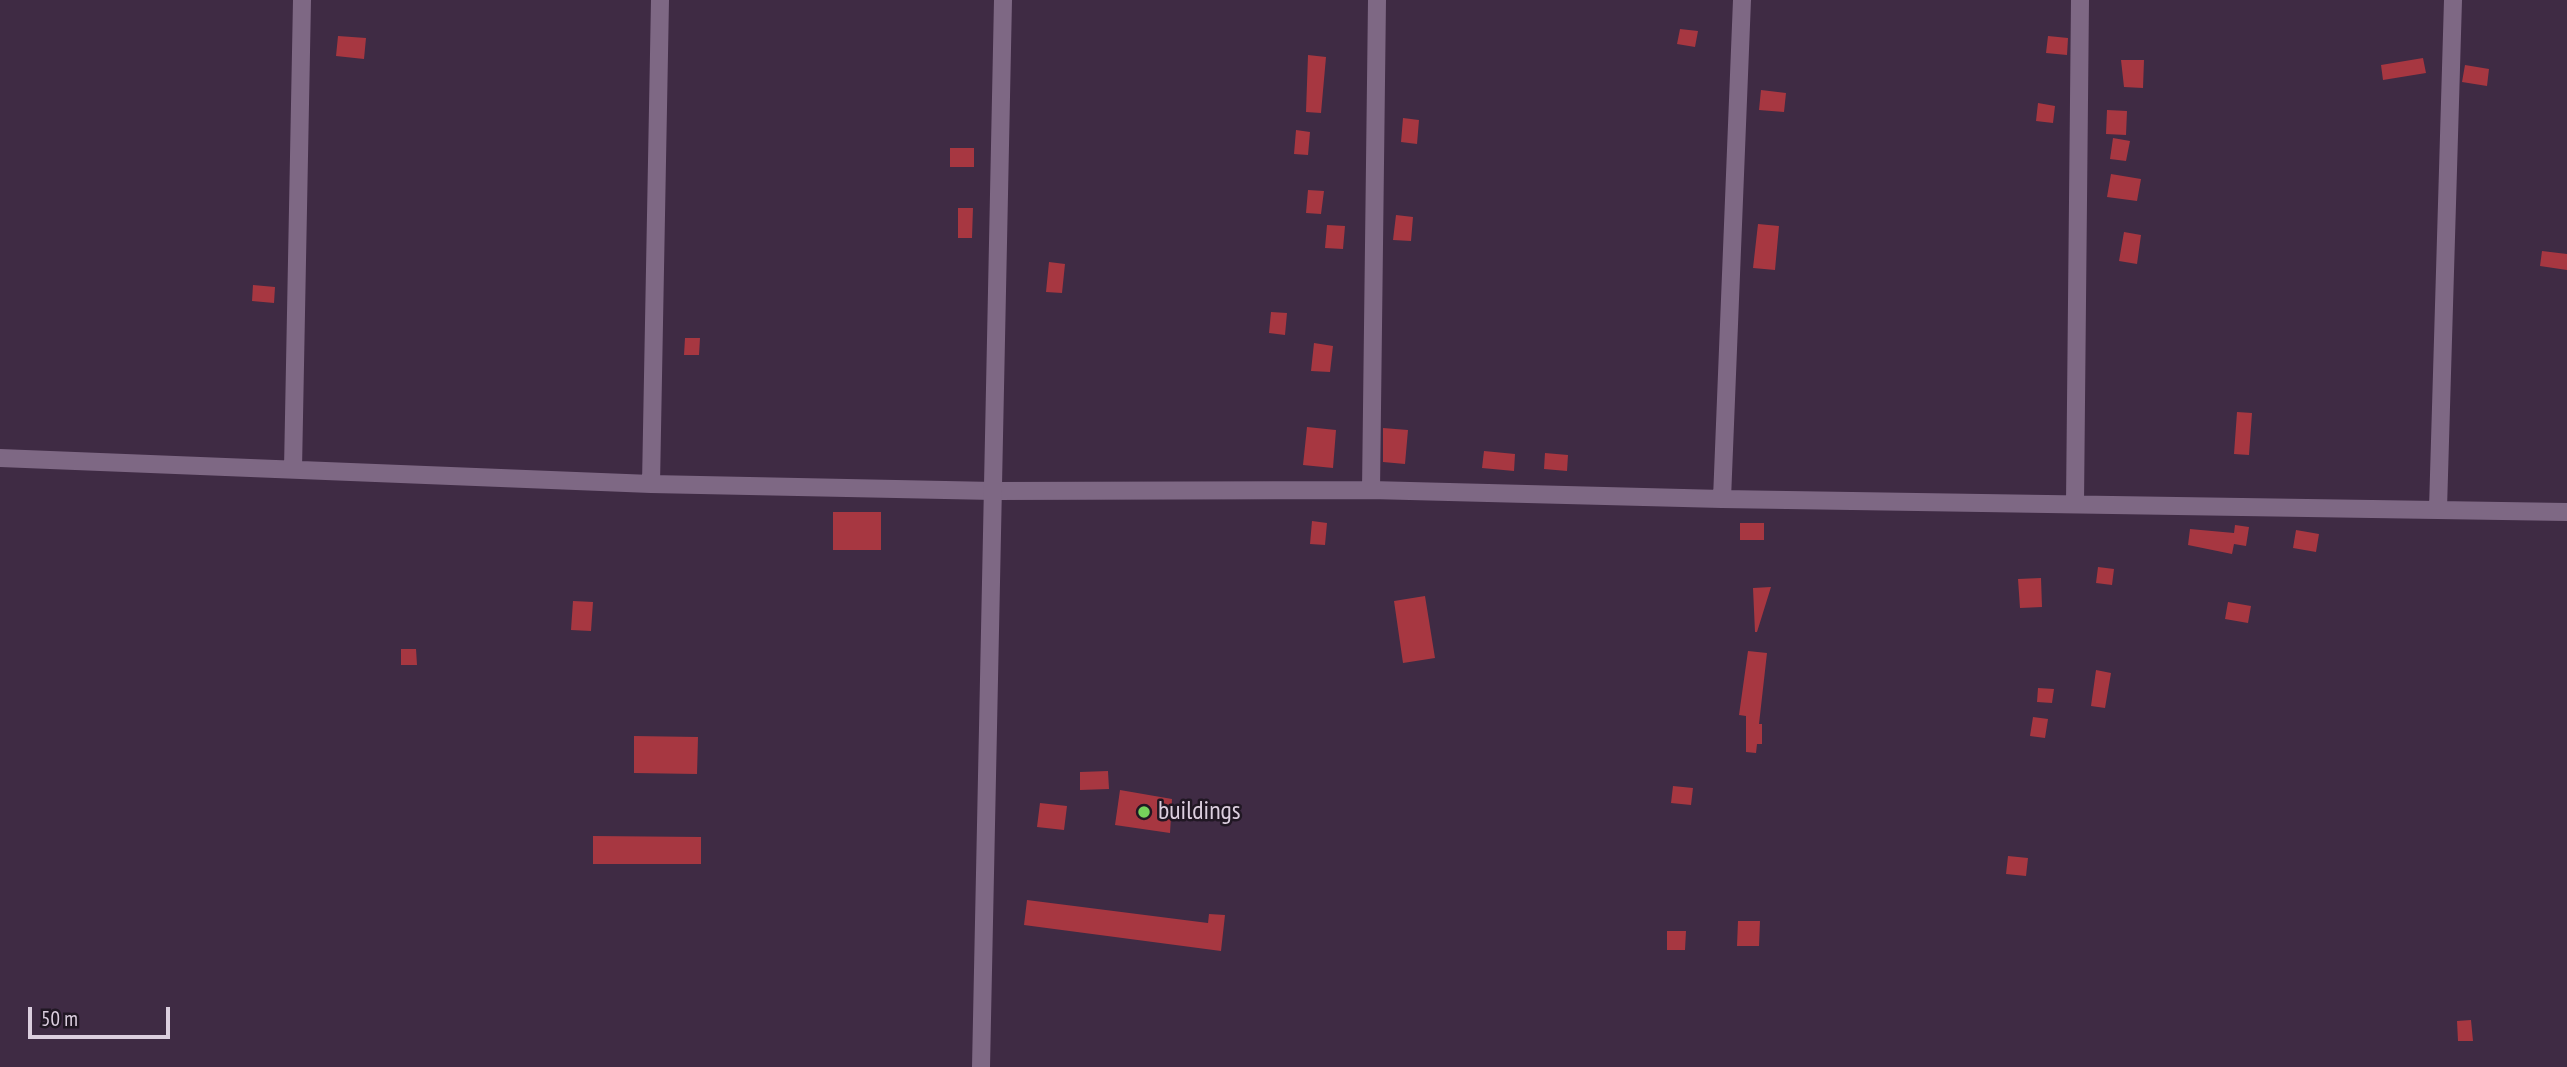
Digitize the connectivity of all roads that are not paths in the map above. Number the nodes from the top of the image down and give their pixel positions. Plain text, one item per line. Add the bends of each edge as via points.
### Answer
1 (302, 0) edge
2 (660, 0) edge
3 (1003, 0) edge
4 (1377, 0) edge
5 (1742, 0) edge
6 (2080, 0) edge
7 (2453, 0) edge
8 (0, 458) edge
9 (293, 469) junction
10 (652, 484) junction
11 (1371, 490) junction
12 (994, 491) junction
13 (1722, 499) junction
14 (2075, 503) junction
15 (2438, 509) junction
16 (2567, 512) edge
17 (981, 1067) edge

1 - 9 street
2 - 10 street
3 - 12 street
4 - 11 street
5 - 13 street
6 - 14 street
7 - 15 street
8 - 9 street
9 - 10 street
10 - 12 street
11 - 12 street
11 - 13 street
12 - 17 street
13 - 14 street
14 - 15 street
15 - 16 street

